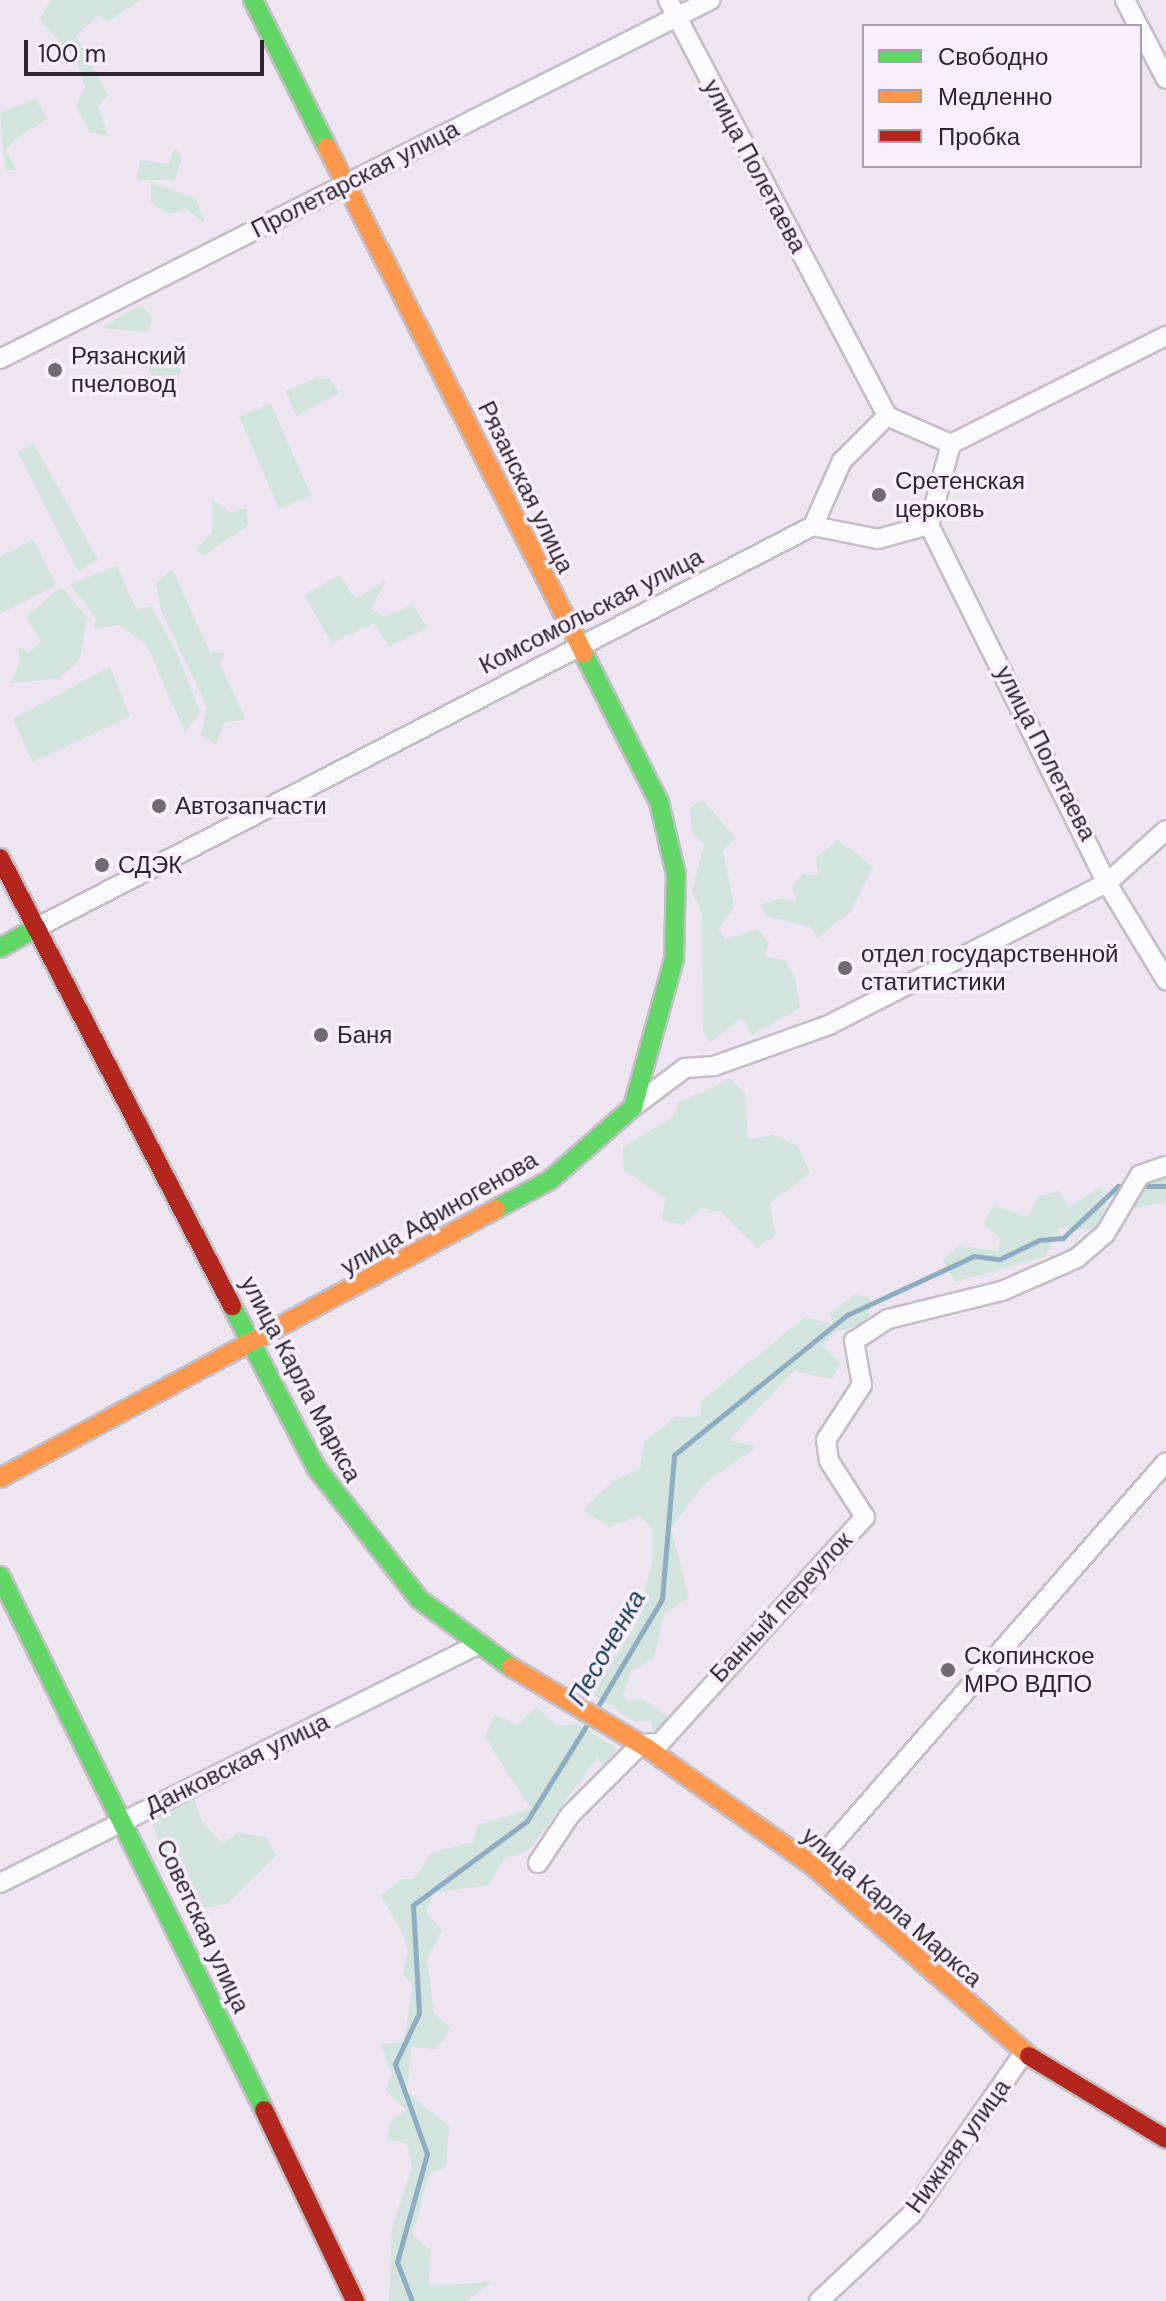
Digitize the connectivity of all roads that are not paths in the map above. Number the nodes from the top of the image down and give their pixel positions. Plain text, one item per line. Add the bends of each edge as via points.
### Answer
1 (253, 0) edge
2 (668, 0) edge
3 (710, 0) edge
4 (1125, 0) edge
5 (677, 17) junction
6 (1137, 24) edge
7 (1142, 34) edge
8 (1166, 79) edge
9 (348, 182) junction
10 (1166, 336) edge
11 (0, 359) edge
12 (887, 416) junction
13 (951, 444) junction
14 (929, 525) junction
15 (813, 526) junction
16 (577, 643) junction
17 (1166, 830) edge
18 (0, 858) edge
19 (1107, 883) junction
20 (36, 928) junction
21 (0, 948) edge
22 (1166, 980) edge
23 (633, 1107) junction
24 (1166, 1166) edge
25 (255, 1344) junction
26 (1166, 1462) edge
27 (0, 1478) edge
28 (0, 1576) edge
29 (475, 1646) junction
30 (641, 1744) junction
31 (126, 1819) junction
32 (538, 1863) dead end
33 (813, 1866) junction
34 (0, 1883) edge
35 (1024, 2053) junction
36 (1166, 2139) edge
37 (355, 2301) edge
38 (819, 2301) edge

1 - 9 street, Рязанская улица
2 - 5 street, улица Полетаева
3 - 5 street, Пролетарская улица
4 - 6 street
5 - 9 street, Пролетарская улица
5 - 12 street, улица Полетаева
7 - 8 street
9 - 11 street, Пролетарская улица
9 - 16 street, Рязанская улица
10 - 13 street
12 - 13 street
12 - 15 street via 842,461
13 - 14 street
14 - 15 street via 878,539
14 - 19 street, улица Полетаева
15 - 16 street, Комсомольская улица
16 - 20 street, Комсомольская улица
16 - 23 street, Рязанская улица via 659,802 676,874 674,959
17 - 19 street, улица Афиногенова
18 - 20 street, улица Карла Маркса
19 - 22 street, улица Полетаева
19 - 23 street, улица Афиногенова via 829,1025 714,1066 685,1068
20 - 21 street, Комсомольская улица
20 - 25 street, улица Карла Маркса
23 - 25 street, улица Афиногенова via 550,1180
24 - 30 street, Банный переулок via 1140,1175 1105,1234 1077,1258 1002,1291 888,1319 854,1341 862,1385 826,1440 829,1461 865,1517 660,1743
25 - 27 street, улица Афиногенова
25 - 29 street, улица Карла Маркса via 317,1469 371,1546
26 - 33 street
28 - 31 street, Советская улица
29 - 30 street, улица Карла Маркса
29 - 31 street, Данковская улица
30 - 32 street, Банный переулок via 570,1815
30 - 33 street, улица Карла Маркса
31 - 34 street, Данковская улица
31 - 37 street, Советская улица
33 - 35 street, улица Карла Маркса
35 - 36 street, улица Карла Маркса
35 - 38 street, Нижняя улица via 911,2215

